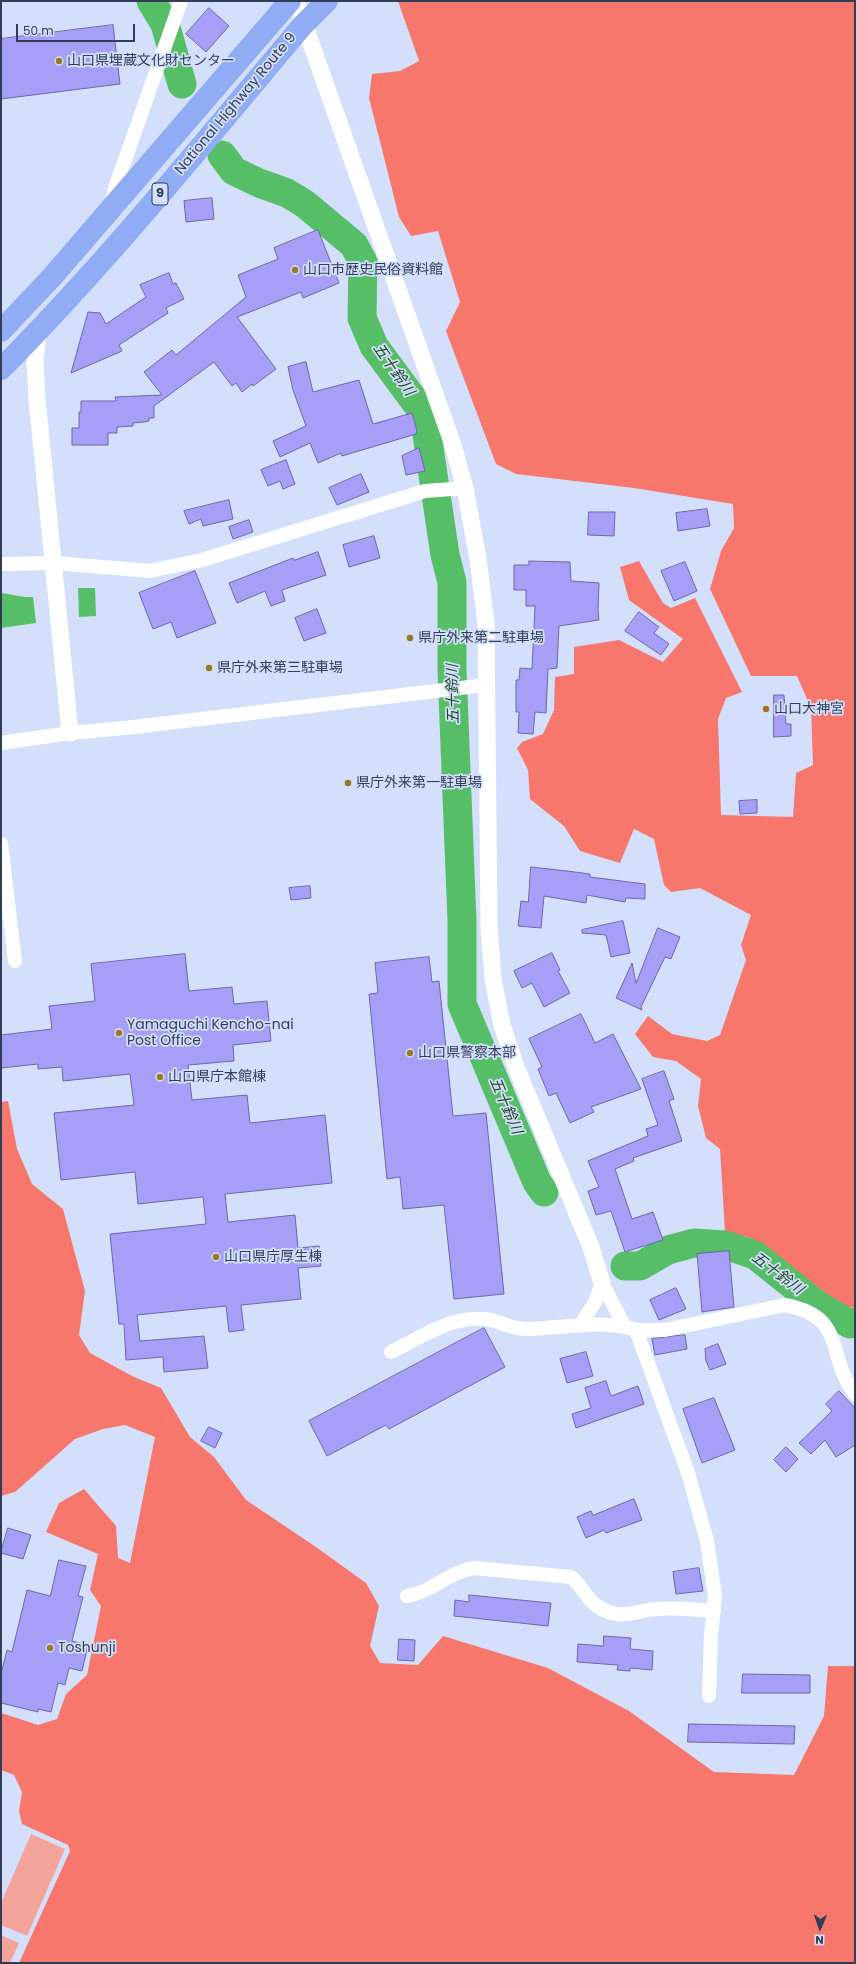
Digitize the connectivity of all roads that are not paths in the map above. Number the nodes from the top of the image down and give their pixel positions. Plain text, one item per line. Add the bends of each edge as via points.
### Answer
1 (181, 1) edge
2 (290, 1) edge
3 (296, 1) edge
4 (327, 1) edge
5 (303, 24) junction
6 (110, 209) junction
7 (1, 331) edge
8 (38, 332) junction
9 (1, 369) edge
10 (457, 488) junction
11 (54, 563) junction
12 (1, 564) edge
13 (486, 686) junction
14 (70, 733) junction
15 (1, 743) edge
16 (1, 844) edge
17 (15, 961) dead end
18 (602, 1283) junction
19 (581, 1324) junction
20 (631, 1329) junction
21 (391, 1352) dead end
22 (855, 1394) edge
23 (407, 1596) dead end
24 (714, 1611) junction
25 (709, 1696) dead end

1 - 6 street via 115,188
2 - 6 highway, National Highway Route 9 / 9
3 - 5 street
4 - 5 highway, National Highway Route 9 / 9
5 - 8 highway, National Highway Route 9 / 9 via 175,177
5 - 10 street via 453,445
6 - 7 highway, National Highway Route 9 / 9 via 52,277
8 - 9 highway, National Highway Route 9 / 9
8 - 11 street via 35,363 37,399
10 - 11 street via 425,491 202,560 150,571
10 - 13 street via 478,559 486,623
11 - 12 street
11 - 14 street
13 - 14 street
13 - 18 street via 493,979 502,1025 516,1068 591,1247
14 - 15 street
16 - 17 street
18 - 19 street via 595,1302
18 - 20 street
19 - 20 street via 605,1324
19 - 21 street via 527,1330 484,1319 457,1321 439,1327
20 - 22 street via 665,1330 785,1305 800,1308 817,1317 829,1330 843,1375
20 - 24 street via 688,1473 707,1541 715,1596
23 - 24 street via 419,1594 461,1570 474,1568 571,1578 595,1605 608,1613 623,1616 655,1609
24 - 25 street via 710,1635

